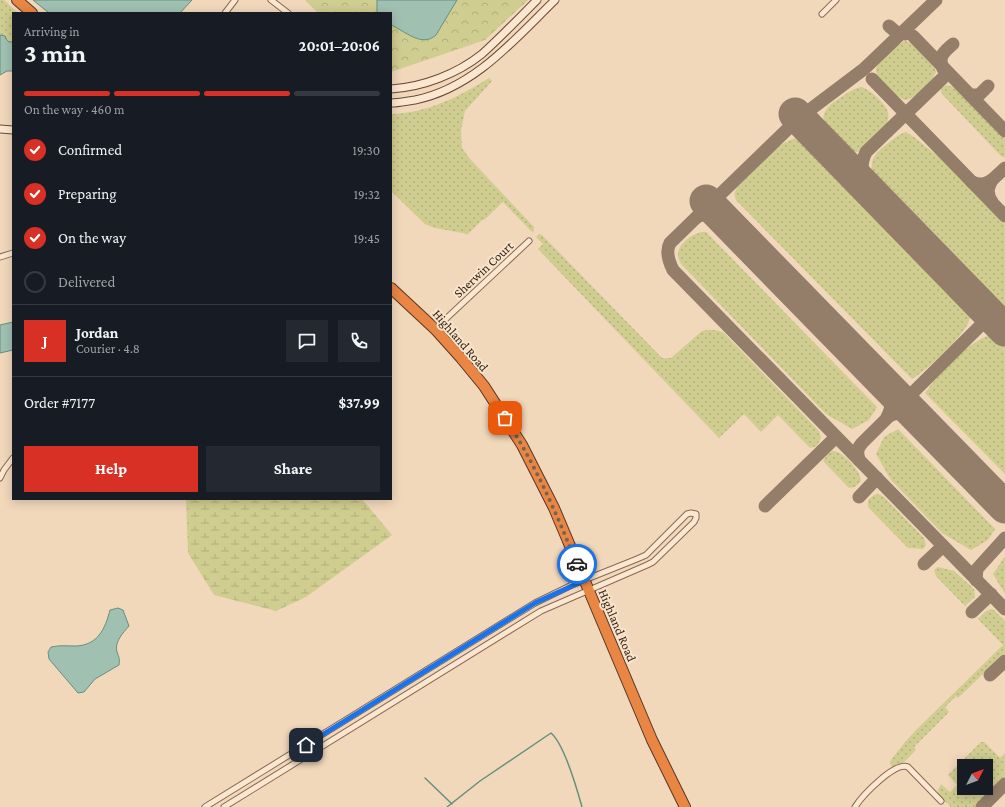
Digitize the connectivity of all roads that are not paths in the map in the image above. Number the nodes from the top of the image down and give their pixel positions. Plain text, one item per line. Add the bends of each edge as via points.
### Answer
1 (17, 0) edge
2 (235, 0) edge
3 (271, 0) edge
4 (538, 0) edge
5 (555, 0) edge
6 (836, 0) edge
7 (31, 12) edge
8 (226, 12) edge
9 (287, 12) edge
10 (822, 14) dead end
11 (392, 89) edge
12 (392, 103) edge
13 (0, 129) edge
14 (12, 130) edge
15 (529, 241) dead end
16 (12, 253) edge
17 (0, 257) edge
18 (392, 289) edge
19 (435, 329) junction
20 (12, 459) edge
21 (0, 478) edge
22 (585, 580) junction
23 (589, 591) junction
24 (941, 801) dead end
25 (205, 807) edge
26 (224, 807) edge
27 (685, 807) edge
28 (855, 807) edge

1 - 7 highway
2 - 8 street
3 - 9 street
4 - 11 main road via 481,54 463,67 425,83
5 - 12 main road via 501,52 465,80 423,98
6 - 10 street
13 - 14 main road
15 - 19 street, Sherwin Court
16 - 17 street
18 - 19 highway, Highland Road
19 - 22 highway, Highland Road via 484,386 522,445 554,508
20 - 21 street
22 - 23 highway, Highland Road
22 - 23 street via 646,554 687,514 696,514 694,522 653,562
22 - 25 street via 530,606
23 - 26 street via 537,613
23 - 27 highway, Highland Road via 652,740
24 - 28 street via 908,767 900,766 868,792

